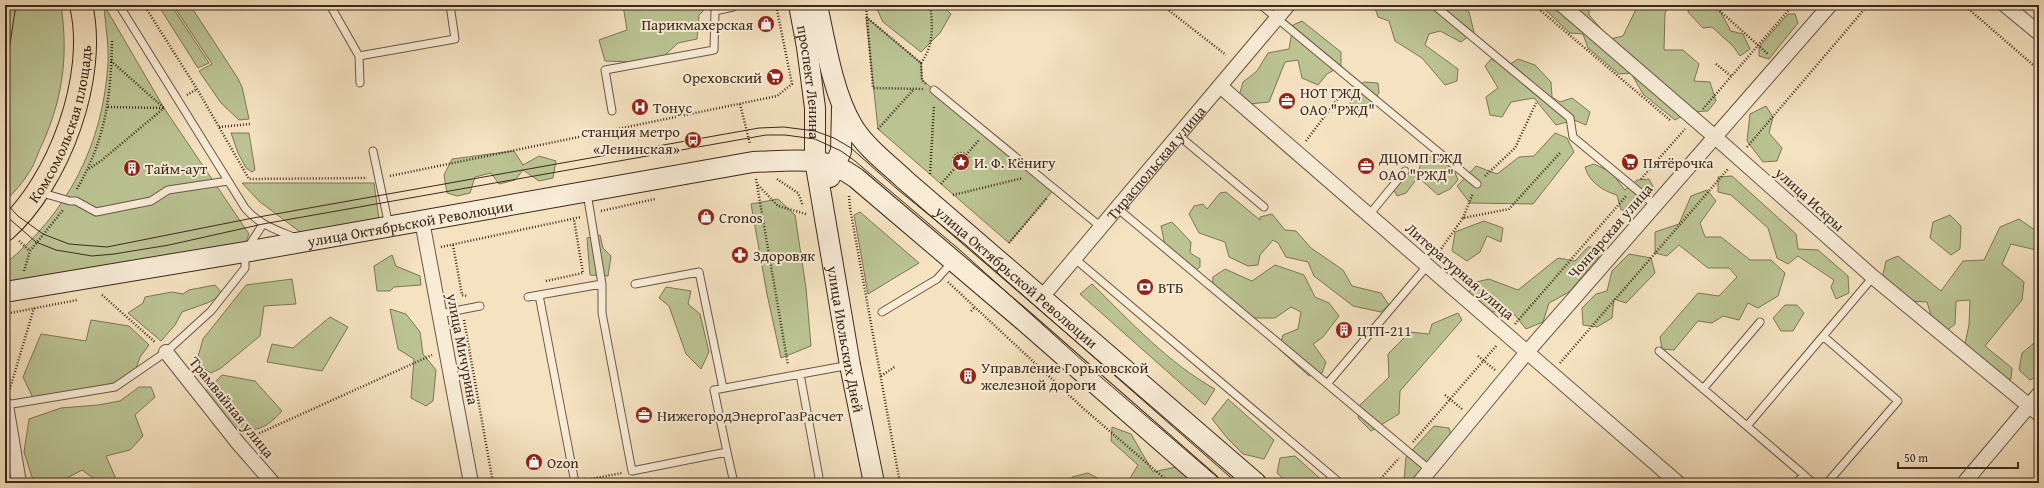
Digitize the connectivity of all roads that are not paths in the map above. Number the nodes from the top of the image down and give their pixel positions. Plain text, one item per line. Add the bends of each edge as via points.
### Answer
1 (81, 5) edge
2 (119, 5) edge
3 (330, 5) edge
4 (450, 5) edge
5 (799, 5) edge
6 (817, 5) edge
7 (1261, 5) edge
8 (1288, 5) edge
9 (1434, 5) edge
10 (1562, 5) edge
11 (1830, 5) edge
12 (2005, 5) edge
13 (733, 7) dead end
14 (1277, 18) junction
15 (2039, 33) edge
16 (359, 56) junction
17 (360, 83) dead end
18 (1220, 86) junction
19 (934, 90) road end
20 (842, 102) junction
21 (612, 110) dead end
22 (1178, 135) junction
23 (1715, 137) junction
24 (373, 151) dead end
25 (815, 160) junction
26 (836, 165) junction
27 (1405, 171) dead end
28 (228, 181) junction
29 (1477, 184) road end
30 (37, 191) junction
31 (587, 191) junction
32 (822, 195) junction
33 (1655, 205) junction
34 (1264, 207) dead end
35 (1117, 208) junction
36 (1369, 215) junction
37 (422, 221) junction
38 (263, 224) junction
39 (389, 226) junction
40 (1101, 227) junction
41 (5, 230) edge
42 (972, 237) junction
43 (303, 241) junction
44 (245, 252) junction
45 (1074, 258) junction
46 (953, 260) junction
47 (1428, 265) junction
48 (1873, 277) junction
49 (602, 284) junction
50 (635, 284) dead end
51 (10, 291) edge
52 (539, 295) junction
53 (528, 297) dead end
54 (1042, 297) junction
55 (480, 306) dead end
56 (882, 312) dead end
57 (439, 314) junction
58 (1023, 320) junction
59 (1760, 322) dead end
60 (1823, 336) junction
61 (1659, 351) dead end
62 (166, 352) junction
63 (1528, 352) junction
64 (850, 365) junction
65 (800, 374) junction
66 (1138, 381) junction
67 (1327, 384) junction
68 (723, 388) junction
69 (1703, 388) junction
70 (2039, 394) edge
71 (6, 405) edge
72 (1118, 406) junction
73 (2034, 410) edge
74 (1747, 426) junction
75 (727, 452) junction
76 (1430, 470) junction
77 (1804, 475) junction
78 (575, 482) edge
79 (19, 483) edge
80 (274, 483) edge
81 (471, 483) edge
82 (734, 483) edge
83 (820, 483) edge
84 (874, 483) edge
85 (1209, 483) edge
86 (1256, 483) edge
87 (1340, 483) edge
88 (1420, 483) edge
89 (1678, 483) edge
90 (1796, 483) edge
91 (1813, 483) edge
92 (1827, 483) edge
93 (1964, 483) edge

1 - 30 main road, Комсомольская площадь via 85,40 75,112 56,158
2 - 28 lane
3 - 16 lane
4 - 16 lane via 456,39
5 - 25 main road, проспект Ленина via 808,47 815,108
6 - 20 main road, проспект Ленина
7 - 14 lane
8 - 14 street, Тираспольская улица
9 - 33 lane via 1570,118 1573,137
10 - 23 street, улица Искры
11 - 23 street, Чонгарская улица
12 - 15 street
13 - 21 lane via 715,11 714,50 605,70
14 - 18 street, Тираспольская улица
14 - 29 lane
16 - 17 lane
18 - 22 street, Тираспольская улица
18 - 36 street, Литературная улица
19 - 40 lane
20 - 25 main road via 834,138
20 - 26 main road via 843,142
20 - 42 main road, улица Октябрьской Революции via 852,125 870,147
22 - 34 lane
22 - 35 street, Тираспольская улица
23 - 33 street, Чонгарская улица
23 - 48 street, улица Искры
24 - 39 lane
25 - 26 main road, улица Октябрьской Революции
25 - 31 main road, улица Октябрьской Революции via 753,162
25 - 32 main road, улица Июльских Дней
26 - 32 main road
26 - 46 main road, улица Октябрьской Революции via 856,178
27 - 36 lane
28 - 30 lane via 168,190 151,201 96,212 76,201
28 - 38 lane via 253,218
30 - 41 main road, Комсомольская площадь
31 - 37 main road, улица Октябрьской Революции
31 - 49 lane
32 - 64 main road, улица Июльских Дней
33 - 63 street, Чонгарская улица
35 - 40 street, Тираспольская улица
35 - 67 lane
36 - 47 street, Литературная улица
37 - 39 main road, улица Октябрьской Революции
37 - 57 street, улица Мичурина
38 - 43 lane
38 - 44 lane
39 - 43 main road, улица Октябрьской Революции
40 - 45 street, Тираспольская улица
42 - 46 main road
42 - 54 main road, улица Октябрьской Революции
43 - 44 main road, улица Октябрьской Революции
44 - 51 main road, улица Октябрьской Революции
44 - 62 lane via 245,268 211,311
45 - 54 street, Тираспольская улица
45 - 87 lane
46 - 56 lane via 937,279
46 - 58 main road, улица Октябрьской Революции
47 - 63 street, Литературная улица
47 - 67 lane
48 - 60 lane
48 - 73 street, улица Искры
49 - 52 lane
49 - 75 lane via 602,312 632,471
50 - 68 lane via 699,272
52 - 53 lane
52 - 78 lane
54 - 58 main road, Тираспольская улица
54 - 66 main road, улица Октябрьской Революции
55 - 57 lane
57 - 81 street, улица Мичурина
58 - 72 main road, улица Октябрьской Революции
59 - 69 lane
60 - 74 lane
60 - 92 lane via 1898,402
61 - 69 lane
62 - 71 lane via 115,387
62 - 80 street, Трамвайная улица via 238,443
63 - 76 street, Чонгарская улица
63 - 89 street, Литературная улица
64 - 65 lane
64 - 84 main road, улица Июльских Дней
65 - 68 lane
65 - 83 lane
66 - 72 main road
66 - 86 main road, улица Октябрьской Революции
67 - 76 lane
68 - 75 lane via 714,390
69 - 74 lane
70 - 73 street
71 - 79 street
72 - 85 main road, улица Октябрьской Революции
73 - 93 street
74 - 77 lane
75 - 82 lane
76 - 88 street, Чонгарская улица
77 - 90 lane
77 - 91 lane

